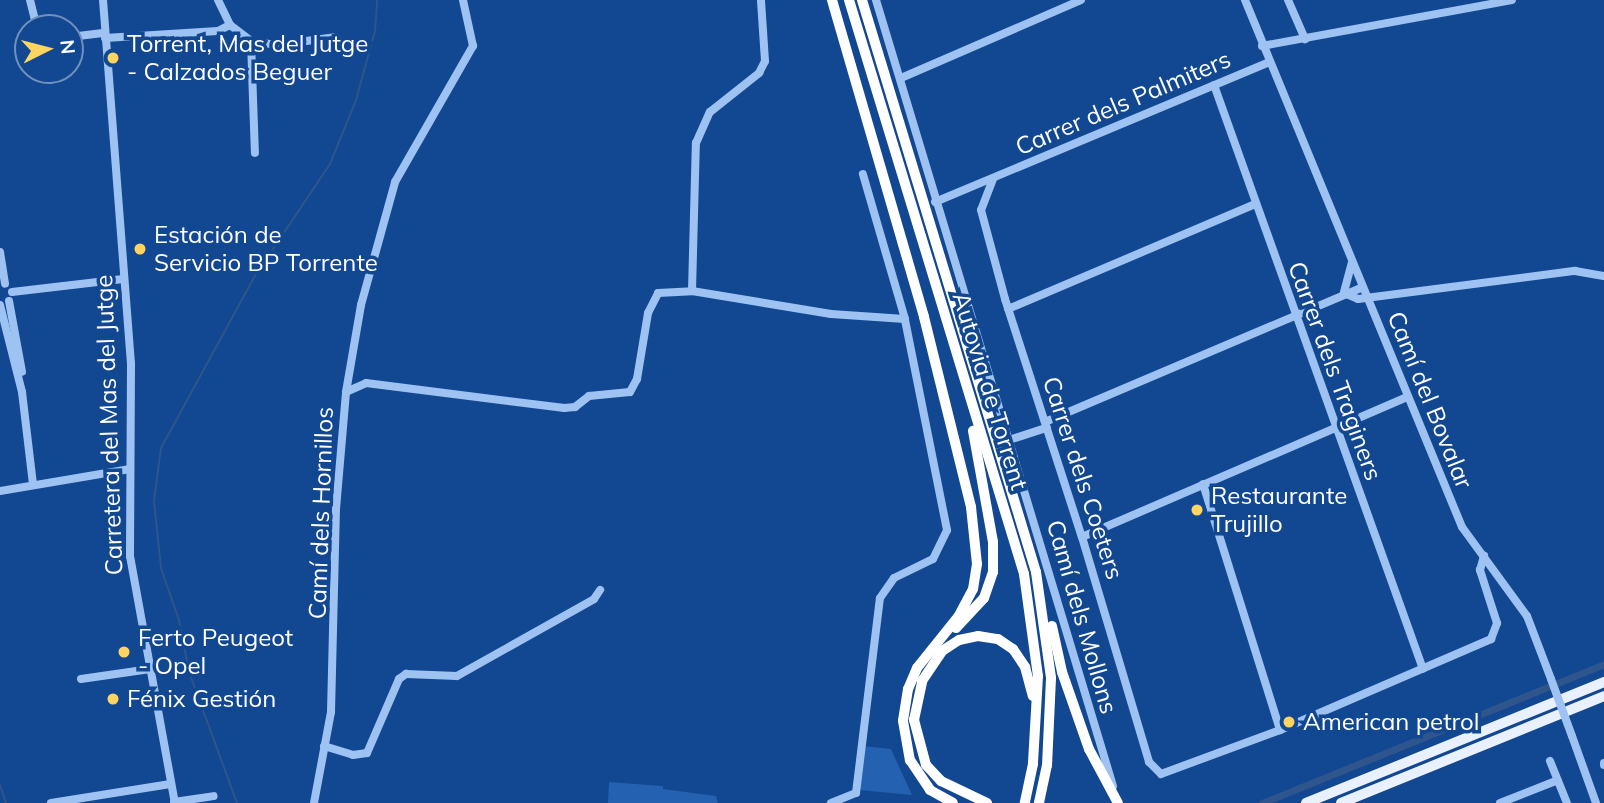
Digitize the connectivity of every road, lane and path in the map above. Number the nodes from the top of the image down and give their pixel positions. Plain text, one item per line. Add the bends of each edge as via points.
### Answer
1 (103, 0) edge
2 (218, 0) edge
3 (463, 0) edge
4 (761, 0) edge
5 (832, 0) edge
6 (849, 0) edge
7 (862, 0) edge
8 (876, 0) edge
9 (1081, 0) edge
10 (1245, 0) edge
11 (1288, 0) edge
12 (1469, 0) edge
13 (1512, 0) edge
14 (1473, 9) junction
15 (230, 25) junction
16 (105, 35) junction
17 (84, 36) edge
18 (336, 37) dead end
19 (1305, 39) junction
20 (251, 41) junction
21 (1262, 46) junction
22 (1269, 62) junction
23 (901, 78) junction
24 (1214, 85) junction
25 (255, 153) dead end
26 (863, 174) dead end
27 (993, 179) junction
28 (935, 202) junction
29 (1255, 204) junction
30 (0, 252) edge
31 (1352, 262) junction
32 (1604, 276) edge
33 (123, 279) junction
34 (3, 284) edge
35 (1363, 287) junction
36 (692, 291) junction
37 (1343, 292) junction
38 (1366, 296) junction
39 (5, 300) edge
40 (1008, 309) junction
41 (943, 310) junction
42 (1292, 314) junction
43 (905, 319) junction
44 (346, 392) junction
45 (1407, 397) junction
46 (1046, 425) junction
47 (1334, 428) junction
48 (1009, 440) junction
49 (130, 469) junction
50 (33, 484) junction
51 (1203, 484) junction
52 (0, 491) edge
53 (1013, 493) junction
54 (1082, 537) junction
55 (1484, 556) junction
56 (600, 590) dead end
57 (917, 668) junction
58 (150, 669) junction
59 (1423, 669) junction
60 (81, 679) dead end
61 (1604, 682) edge
62 (1604, 696) edge
63 (1280, 730) junction
64 (324, 746) junction
65 (1550, 761) dead end
66 (1558, 780) junction
67 (171, 784) junction
68 (214, 796) dead end
69 (51, 803) edge
70 (175, 803) edge
71 (314, 803) edge
72 (831, 803) edge
73 (953, 803) edge
74 (987, 803) edge
75 (1023, 803) edge
76 (1040, 803) edge
77 (1118, 803) edge
78 (1306, 803) edge
79 (1341, 803) edge
80 (1500, 803) edge
81 (1567, 803) edge
82 (1596, 803) edge

1 - 16 street, Carretera del Mas del Jutge
2 - 15 street
3 - 44 street, Camí dels Hornillos via 472,46 395,182 361,305
4 - 36 street via 765,61 759,73 715,106 696,143
5 - 57 highway via 935,356 971,507 977,564 973,589 958,617
6 - 41 highway, Autovia de Torrent
7 - 53 highway, Autovia de Torrent
8 - 23 street, Camí dels Mollons
9 - 23 street
10 - 21 street, Camí del Bovalar
11 - 19 street
12 - 14 street
13 - 14 street, Carrer dels Palmiters
14 - 19 street, Carrer dels Palmiters
15 - 16 street via 218,31
15 - 20 street
16 - 17 street
16 - 33 street, Carretera del Mas del Jutge
18 - 20 street via 276,45
19 - 21 street, Carrer dels Palmiters
20 - 25 street
21 - 22 street, Camí del Bovalar
22 - 24 street, Carrer dels Palmiters
22 - 31 street, Camí del Bovalar
23 - 28 street, Camí dels Mollons
24 - 27 street, Carrer dels Palmiters
24 - 29 street, Carrer dels Traginers
26 - 43 street
27 - 28 street, Carrer dels Palmiters
27 - 40 street, Carrer dels Coeters via 981,209
28 - 48 street, Camí dels Mollons
29 - 40 street
29 - 42 street, Carrer dels Traginers
30 - 34 street
31 - 35 street, Camí del Bovalar
31 - 37 street
32 - 38 street via 1575,271
33 - 39 street
33 - 49 street, Carretera del Mas del Jutge via 131,364
34 - 39 street
35 - 37 street
35 - 38 street, Camí del Bovalar
36 - 43 street via 831,314
36 - 44 street via 658,293 649,313 638,379 630,392 589,396 575,407 564,408 366,383
37 - 38 street via 1358,299
37 - 42 street
38 - 45 street, Camí del Bovalar
39 - 50 street
40 - 46 street, Carrer dels Coeters
41 - 57 highway via 983,471 993,572 984,597
41 - 75 highway, Autovia de Torrent via 1024,574 1034,628 1038,714
42 - 46 street
42 - 47 street, Carrer dels Traginers
43 - 72 street via 934,449 947,536 933,559 894,578 880,598 856,793
44 - 64 street, Camí dels Hornillos via 336,509 336,626
45 - 47 street
45 - 55 street, Camí del Bovalar via 1462,527
46 - 48 street
46 - 54 street, Carrer dels Coeters
47 - 51 street
47 - 59 street, Carrer dels Traginers
48 - 77 street, Camí dels Mollons
49 - 50 street
49 - 58 street, Carretera del Mas del Jutge via 130,556
50 - 52 street
51 - 54 street
51 - 63 street
53 - 76 highway, Autovia de Torrent via 1036,572 1051,678
53 - 77 highway via 1040,570 1062,672 1090,749
54 - 63 street, Carrer dels Coeters via 1149,762 1161,774
55 - 59 street via 1480,570 1497,623 1491,639
55 - 82 street, Camí del Bovalar, bridge via 1527,615
56 - 64 street via 594,599 457,676 405,674 398,679 367,753 353,755
57 - 73 highway via 904,701 904,742 930,790
58 - 60 street
58 - 67 street, Carretera del Mas del Jutge
59 - 63 street
61 - 78 main road
62 - 79 main road
64 - 71 street, Camí dels Hornillos
65 - 66 street
66 - 80 street
66 - 81 street
67 - 69 street
67 - 70 street, Carretera del Mas del Jutge
68 - 70 street
74 - 75 highway via 941,781 926,765 914,720 927,670 942,651 959,640 978,636 998,639 1013,649 1025,667 1032,691

